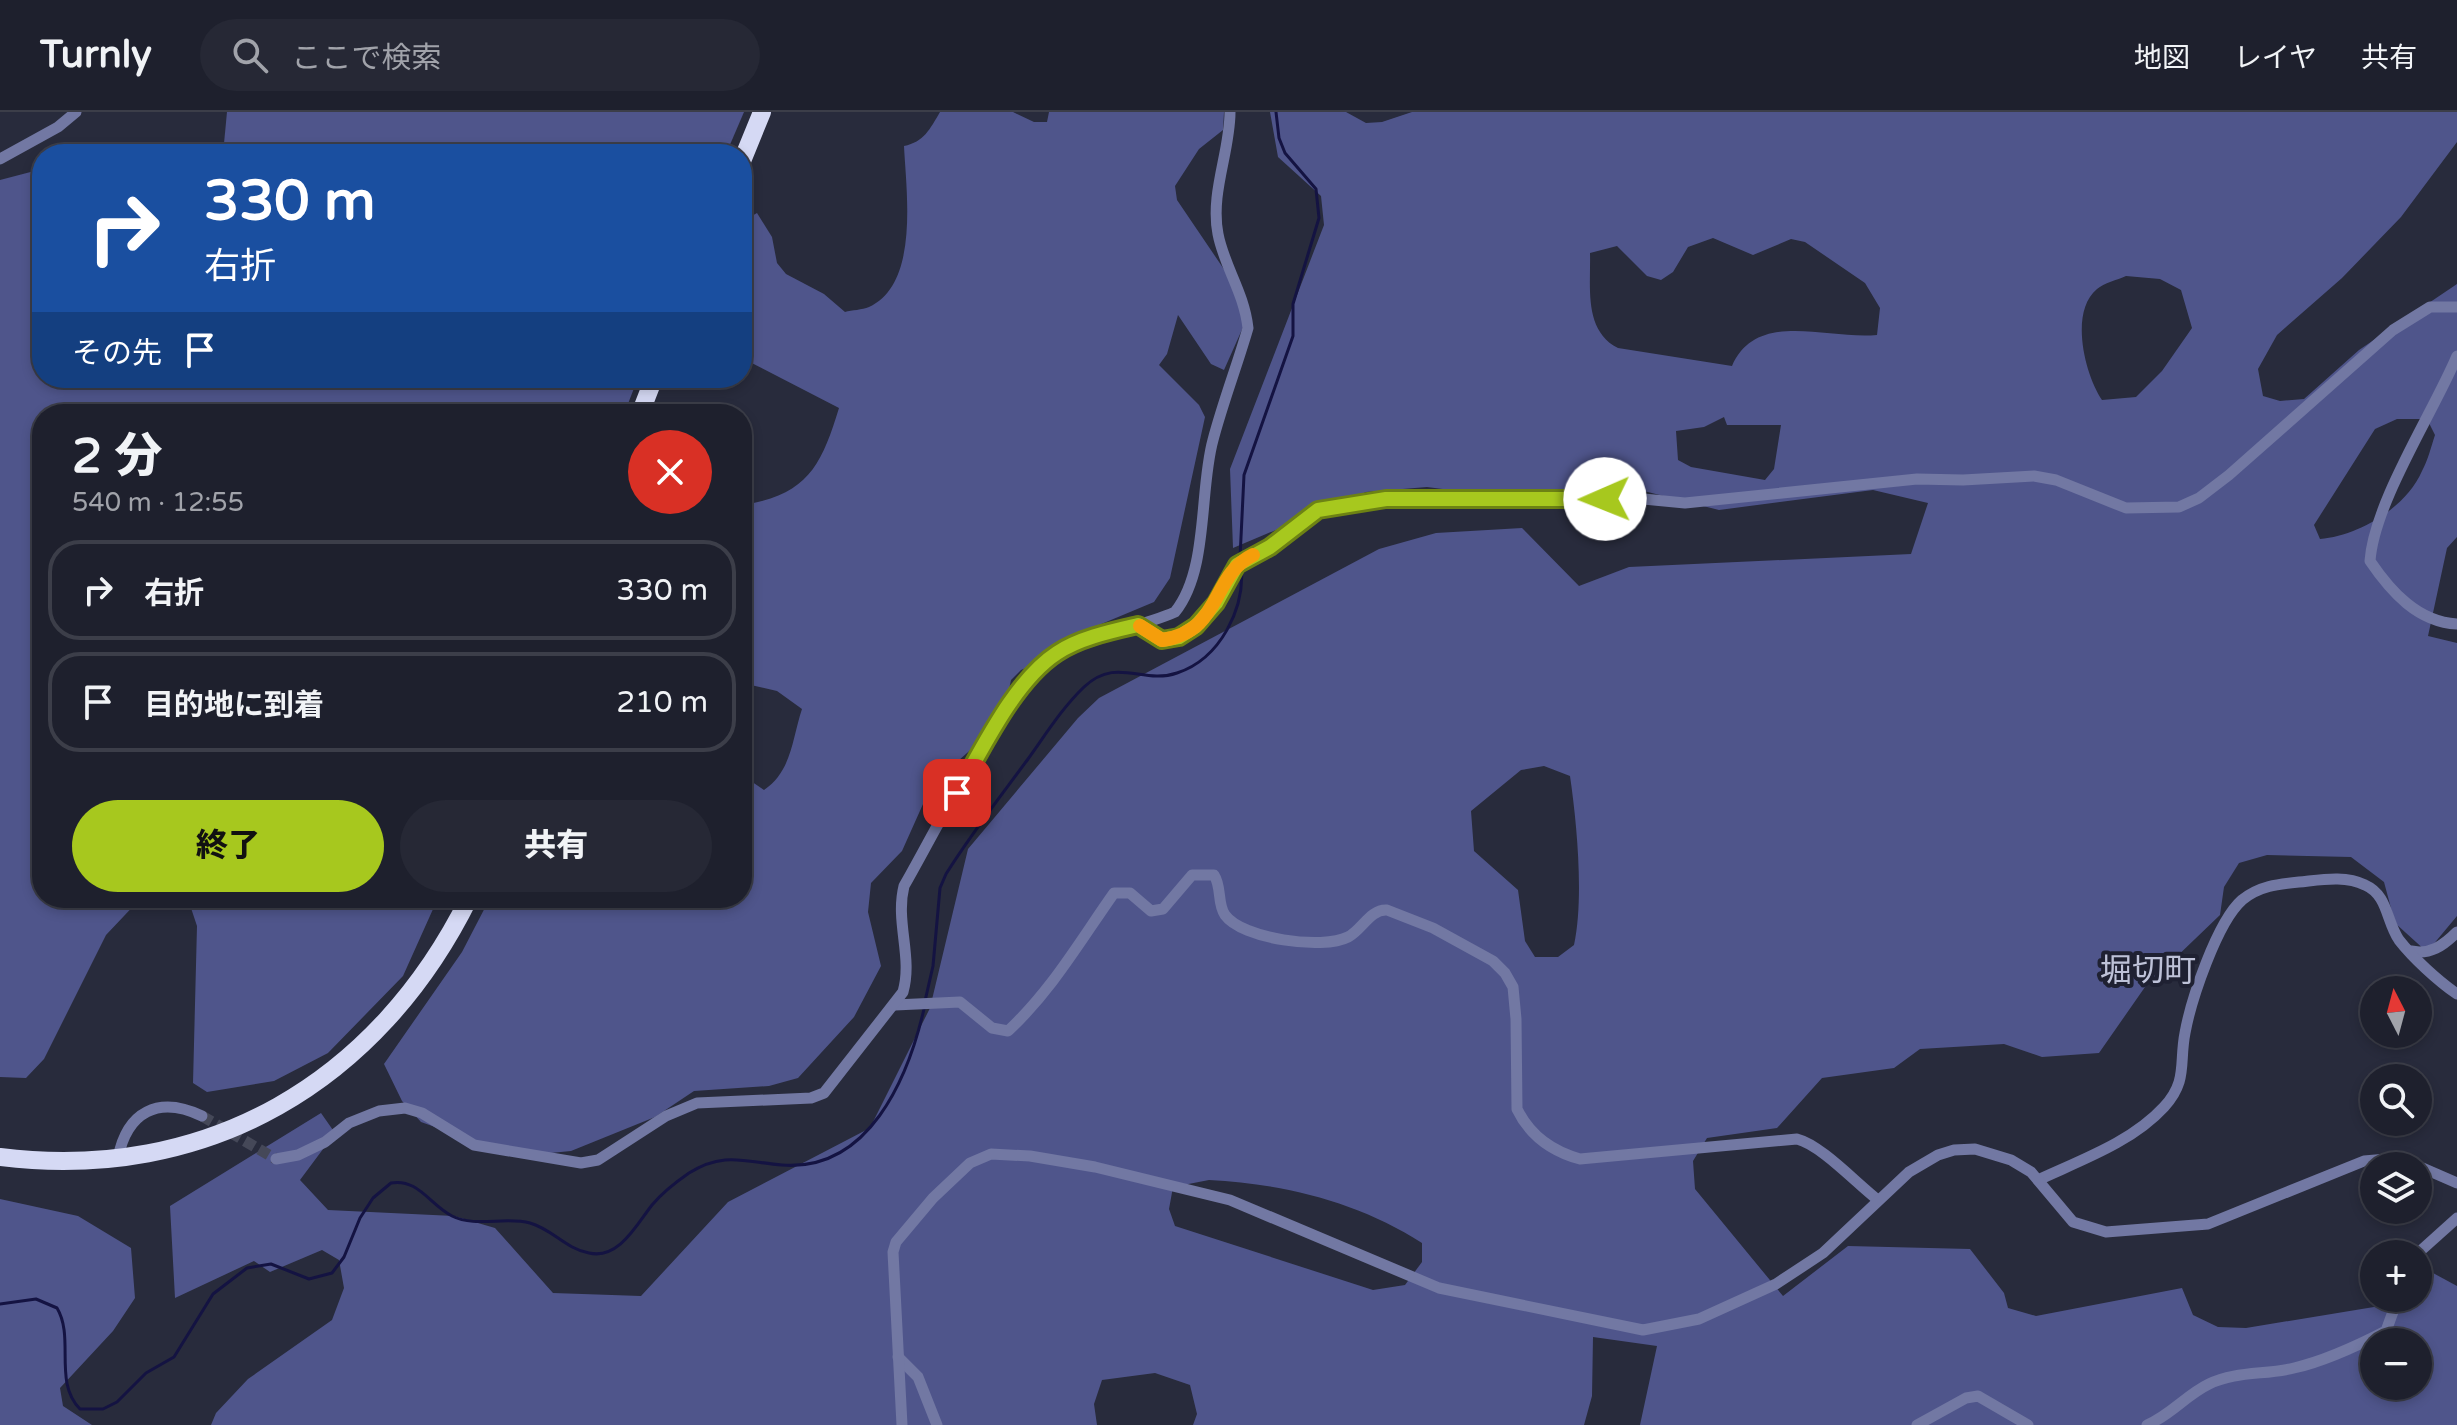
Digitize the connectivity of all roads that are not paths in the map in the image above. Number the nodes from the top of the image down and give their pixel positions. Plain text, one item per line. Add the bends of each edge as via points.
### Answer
1 (76, 112) edge
2 (762, 112) edge
3 (1230, 112) edge
4 (749, 144) edge
5 (0, 159) edge
6 (2457, 307) edge
7 (2457, 356) edge
8 (2457, 624) edge
9 (1138, 625) junction
10 (463, 908) edge
11 (2457, 932) edge
12 (2410, 951) junction
13 (2457, 994) edge
14 (895, 1005) junction
15 (202, 1116) tunnel mouth
16 (0, 1157) edge
17 (118, 1158) junction
18 (276, 1159) dead end
19 (2360, 1163) edge
20 (2432, 1172) edge
21 (2038, 1180) junction
22 (2457, 1183) edge
23 (1878, 1200) junction
24 (2457, 1218) edge
25 (2432, 1240) edge
26 (2393, 1312) edge
27 (898, 1357) junction
28 (902, 1425) edge
29 (937, 1425) edge
30 (1917, 1425) edge
31 (2028, 1425) edge
32 (2147, 1425) edge

1 - 5 street
2 - 4 highway
3 - 9 street via 1216,212 1218,237 1246,308 1248,328 1212,442 1187,591 1175,612
6 - 9 street via 2430,307 2393,330 2229,475 2179,507 2126,508 2034,476 1917,479 1685,503 1463,498 1339,504 1318,510 1237,565 1208,616 1179,637 1162,640
7 - 8 street via 2382,512 2370,561 2418,613
9 - 14 street via 1057,653 1011,703 904,886 899,907 909,973
10 - 17 highway via 423,980 380,1031 344,1063 298,1096 217,1135
11 - 12 street via 2435,949
12 - 13 street
12 - 21 street via 2394,931 2378,893 2364,884 2330,879 2255,891 2240,902 2211,955 2184,1037 2182,1076 2165,1107 2126,1136
14 - 18 street via 824,1093 697,1103 666,1116 598,1160 581,1163 474,1145 405,1108 379,1111 298,1155
14 - 23 street via 960,1002 992,1028 1008,1031 1065,967 1114,893 1130,893 1151,911 1163,909 1192,875 1214,875 1222,912 1243,929 1321,943 1349,937 1373,915 1387,910 1493,961 1513,987 1517,1109 1537,1138 1565,1155 1580,1159 1797,1139 1822,1151
15 - 17 street via 180,1108 140,1115 124,1132
16 - 17 highway
19 - 21 street via 2208,1224 2106,1232 2073,1222
20 - 22 street
21 - 23 street via 2011,1160 1975,1149 1954,1150 1909,1172
23 - 27 street via 1823,1253 1776,1284 1699,1319 1643,1330 1439,1288 1195,1190 1095,1167 991,1154 970,1163 896,1242 892,1273
24 - 25 street
26 - 32 street via 2386,1331 2373,1338 2293,1369 2207,1384 2166,1418
27 - 28 street
27 - 29 street via 918,1377
30 - 31 street via 1978,1396

